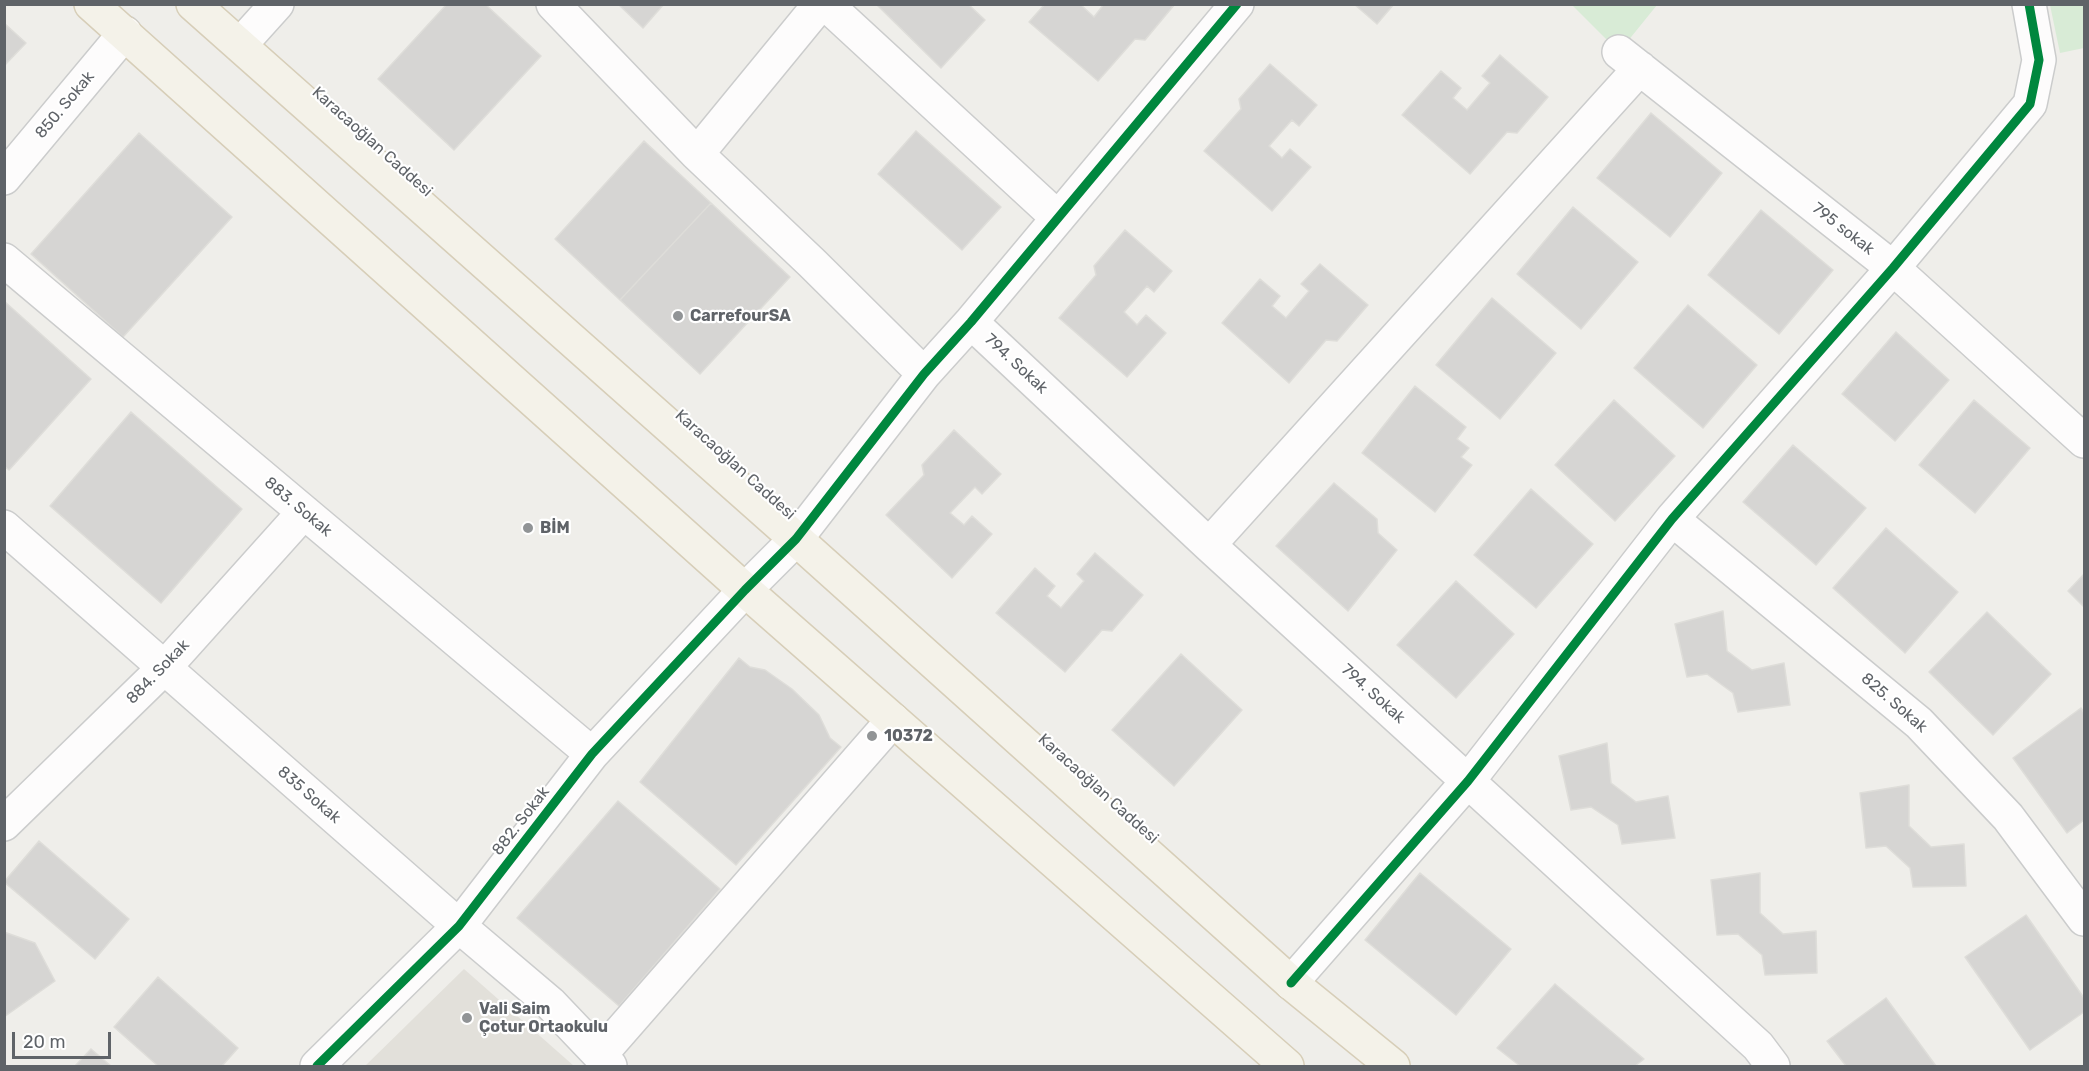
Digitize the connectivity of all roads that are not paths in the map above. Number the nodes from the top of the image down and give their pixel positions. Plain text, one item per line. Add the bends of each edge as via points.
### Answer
1 (91, 4) edge
2 (193, 4) edge
3 (277, 4) edge
4 (553, 4) edge
5 (820, 4) edge
6 (826, 4) edge
7 (1237, 4) edge
8 (2029, 4) edge
9 (125, 33) junction
10 (240, 45) junction
11 (697, 154) junction
12 (4, 178) edge
13 (1058, 218) junction
14 (4, 260) edge
15 (1893, 268) junction
16 (971, 322) junction
17 (924, 374) junction
18 (2085, 441) edge
19 (304, 512) junction
20 (1672, 519) junction
21 (4, 527) edge
22 (796, 539) junction
23 (1209, 545) junction
24 (745, 590) junction
25 (164, 668) junction
26 (893, 720) junction
27 (592, 754) junction
28 (1468, 781) junction
29 (4, 824) edge
30 (2085, 919) edge
31 (459, 926) junction
32 (1292, 983) junction
33 (605, 1061) edge
34 (317, 1066) edge
35 (1287, 1066) edge
36 (1393, 1066) edge
37 (1773, 1066) edge

1 - 9 main road
2 - 10 main road, Karacaoğlan Caddesi
3 - 10 street
4 - 11 street
5 - 11 street
6 - 13 street
7 - 13 street, 882. Sokak
8 - 15 street via 2039,60 2030,104
9 - 12 street, 850. Sokak
9 - 24 main road
10 - 22 main road, Karacaoğlan Caddesi
11 - 17 street
13 - 16 street, 882. Sokak
14 - 19 street, 883. Sokak
15 - 18 street, 795 sokak
15 - 20 street
15 - 23 street, 795 sokak via 1630,60
16 - 17 street, 882. Sokak
16 - 23 street, 794. Sokak
17 - 22 street, 882. Sokak
19 - 25 street, 884. Sokak
19 - 27 street, 883. Sokak
20 - 28 street
20 - 30 street, 825. Sokak via 1919,723 2008,817
21 - 25 street, 835 Sokak
22 - 24 street, 882. Sokak
22 - 32 main road, Karacaoğlan Caddesi
23 - 28 street, 794. Sokak
24 - 26 main road
24 - 27 street, 882. Sokak
25 - 29 street, 884. Sokak
25 - 31 street, 835 Sokak
26 - 33 street
26 - 35 main road
27 - 31 street, 882. Sokak
28 - 32 street
28 - 37 street, 794. Sokak via 1758,1046
31 - 33 street, 835 Sokak via 550,1003
31 - 34 street, 882. Sokak
32 - 36 main road, Karacaoğlan Caddesi

